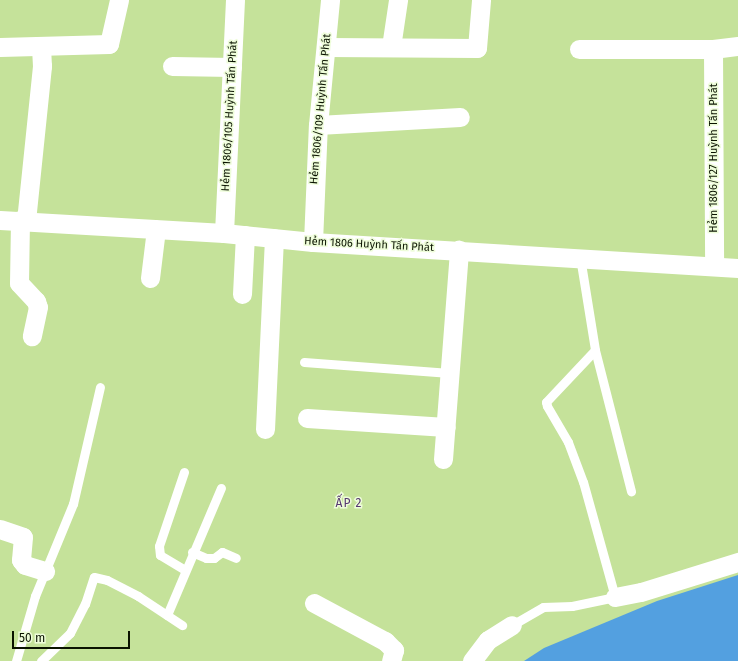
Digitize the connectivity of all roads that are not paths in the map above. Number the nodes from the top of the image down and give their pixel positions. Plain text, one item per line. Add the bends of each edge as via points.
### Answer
1 (119, 0) edge
2 (235, 0) edge
3 (330, 0) edge
4 (398, 0) edge
5 (481, 0) edge
6 (738, 46) edge
7 (0, 47) edge
8 (41, 47) junction
9 (327, 47) junction
10 (391, 47) junction
11 (579, 49) dead end
12 (713, 49) junction
13 (172, 66) dead end
14 (232, 67) junction
15 (460, 117) dead end
16 (318, 125) junction
17 (0, 220) edge
18 (23, 221) junction
19 (156, 229) junction
20 (224, 233) junction
21 (245, 235) junction
22 (274, 238) junction
23 (313, 242) junction
24 (458, 250) junction
25 (580, 258) junction
26 (714, 266) junction
27 (738, 268) edge
28 (150, 278) dead end
29 (242, 294) dead end
30 (32, 336) dead end
31 (595, 350) junction
32 (304, 362) dead end
33 (450, 373) junction
34 (100, 387) dead end
35 (307, 418) dead end
36 (446, 427) junction
37 (265, 429) dead end
38 (443, 459) dead end
39 (184, 472) dead end
40 (222, 488) dead end
41 (631, 491) dead end
42 (0, 529) edge
43 (192, 552) junction
44 (236, 558) dead end
45 (738, 562) edge
46 (185, 570) junction
47 (45, 571) junction
48 (615, 597) junction
49 (314, 603) dead end
50 (167, 615) junction
51 (182, 625) dead end
52 (512, 625) joint
53 (16, 661) edge
54 (41, 661) edge
55 (392, 661) edge
56 (472, 661) edge

1 - 8 street via 109,44
2 - 14 street, Hẻm 1806/105 Huỳnh Tấn Phát
3 - 9 street, Hẻm 1806/109 Huỳnh Tấn Phát
4 - 10 street
5 - 10 street via 477,48
6 - 12 street
7 - 8 street
8 - 18 street via 42,66
9 - 10 street
9 - 16 street, Hẻm 1806/109 Huỳnh Tấn Phát
11 - 12 street
12 - 26 street, Hẻm 1806/127 Huỳnh Tấn Phát
13 - 14 street
14 - 20 street, Hẻm 1806/105 Huỳnh Tấn Phát
15 - 16 street
16 - 23 street, Hẻm 1806/109 Huỳnh Tấn Phát
17 - 18 street, Hẻm 1806 Huỳnh Tấn Phát
18 - 19 street, Hẻm 1806 Huỳnh Tấn Phát
18 - 30 street via 19,283 36,301 38,307
19 - 20 street, Hẻm 1806 Huỳnh Tấn Phát
19 - 28 street
20 - 21 street, Hẻm 1806 Huỳnh Tấn Phát
21 - 22 street, Hẻm 1806 Huỳnh Tấn Phát
21 - 29 street
22 - 23 street, Hẻm 1806 Huỳnh Tấn Phát
22 - 37 street
23 - 24 street, Hẻm 1806 Huỳnh Tấn Phát
24 - 25 street, Hẻm 1806 Huỳnh Tấn Phát
24 - 33 street
25 - 26 street, Hẻm 1806 Huỳnh Tấn Phát
25 - 31 lane
26 - 27 street, Hẻm 1806 Huỳnh Tấn Phát
31 - 41 lane
31 - 48 lane via 546,402 568,442 583,482
32 - 33 lane
33 - 36 street
34 - 47 lane via 73,504
35 - 36 street
36 - 38 street
39 - 46 lane via 159,546 160,555
40 - 43 lane
42 - 47 street via 24,536 22,560 25,565
43 - 44 lane via 206,558 214,558 222,552
43 - 46 lane
45 - 48 street via 641,592
46 - 50 lane
47 - 53 lane
48 - 52 lane via 572,606 542,607
49 - 55 street via 385,641 394,650
50 - 51 lane
50 - 54 lane via 132,593 107,580 94,577 70,633
52 - 56 street via 488,640

